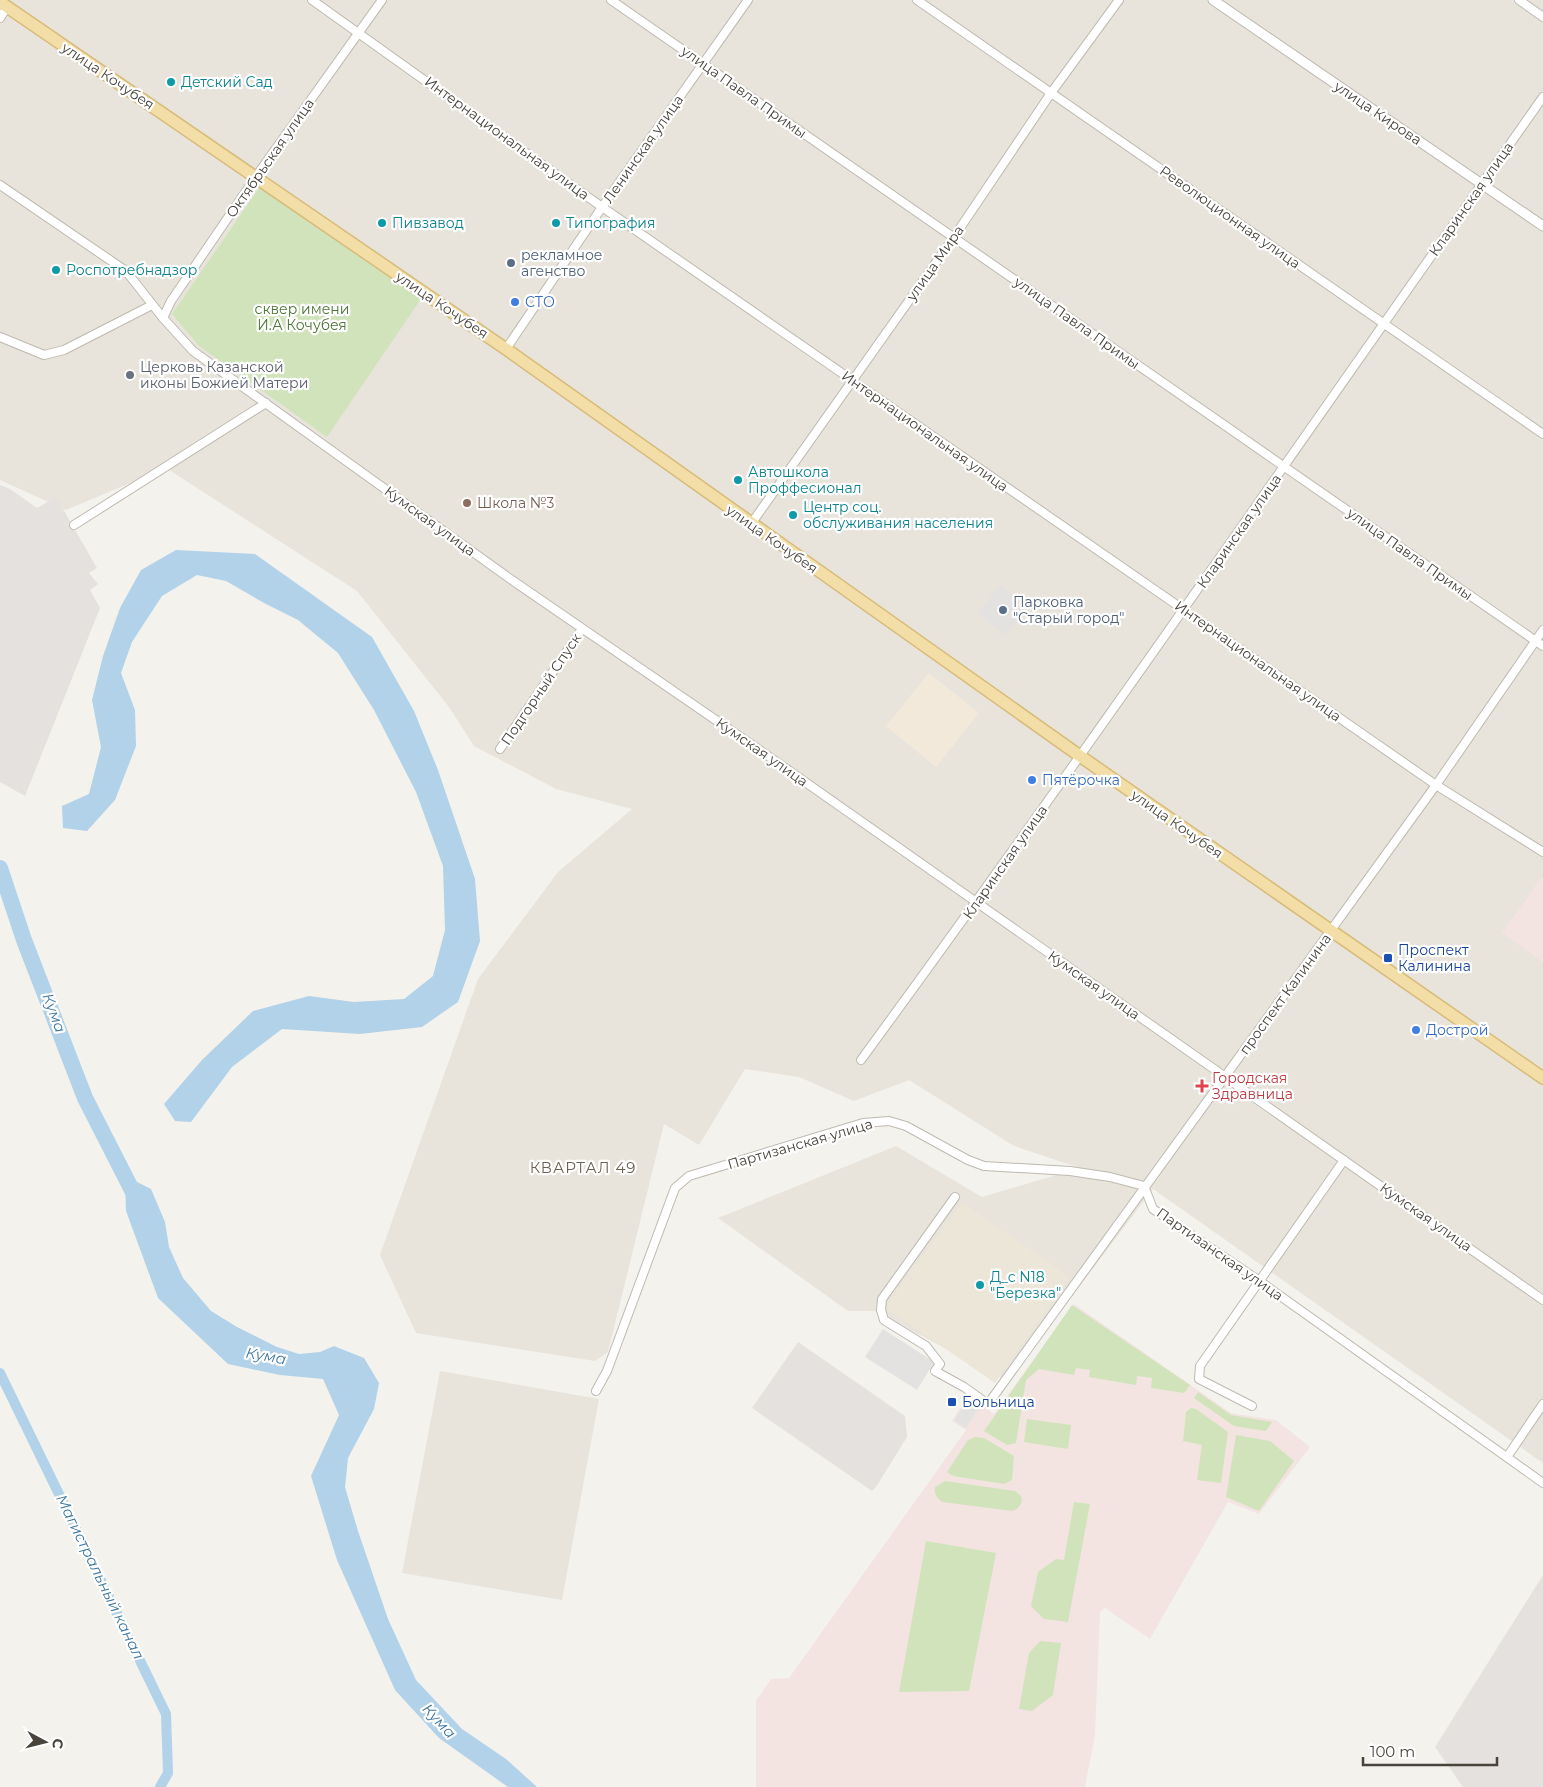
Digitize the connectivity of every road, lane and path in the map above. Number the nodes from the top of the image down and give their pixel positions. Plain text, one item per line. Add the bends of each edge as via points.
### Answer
1 (312, 0) edge
2 (382, 0) edge
3 (611, 0) edge
4 (748, 0) edge
5 (917, 0) edge
6 (1118, 0) edge
7 (1213, 0) edge
8 (1519, 0) edge
9 (7, 3) edge
10 (1543, 17) edge
11 (0, 18) edge
12 (359, 32) junction
13 (703, 64) junction
14 (1051, 94) junction
15 (1543, 97) edge
16 (256, 178) junction
17 (1481, 184) junction
18 (0, 185) edge
19 (602, 207) junction
20 (1543, 226) edge
21 (954, 237) junction
22 (152, 305) junction
23 (163, 318) junction
24 (1383, 324) junction
25 (0, 337) edge
26 (506, 349) junction
27 (853, 381) junction
28 (266, 403) junction
29 (1543, 434) edge
30 (1284, 467) junction
31 (74, 524) dead end
32 (751, 524) junction
33 (1184, 610) junction
34 (582, 629) junction
35 (1543, 630) edge
36 (1536, 641) junction
37 (1543, 646) edge
38 (500, 749) dead end
39 (1080, 756) junction
40 (1436, 785) junction
41 (1543, 852) edge
42 (977, 902) junction
43 (1330, 930) junction
44 (861, 1060) dead end
45 (1225, 1077) junction
46 (1543, 1078) edge
47 (1344, 1160) junction
48 (1144, 1186) junction
49 (955, 1197) dead end
50 (1258, 1280) junction
51 (1543, 1300) edge
52 (596, 1391) dead end
53 (1543, 1404) edge
54 (1252, 1406) dead end
55 (1507, 1458) junction
56 (1543, 1483) edge

1 - 12 street, Интернациональная улица
2 - 12 street, Октябрьская улица
3 - 13 street, улица Павла Примы
4 - 13 street, Ленинская улица
5 - 14 street, Революционная улица
6 - 14 street, улица Мира
7 - 17 street, улица Кирова
8 - 10 street
9 - 11 street
9 - 16 main road, улица Кочубея
12 - 16 street, Октябрьская улица
12 - 19 street, Интернациональная улица
13 - 19 street, Ленинская улица
13 - 21 street, улица Павла Примы
14 - 21 street, улица Мира
14 - 24 street, Революционная улица
15 - 17 street, Кларинская улица
16 - 23 street, Октябрьская улица via 171,301
16 - 26 main road, улица Кочубея
17 - 20 street, улица Кирова
17 - 24 street, Кларинская улица
18 - 22 street, Кумская улица via 126,271
19 - 26 street, Ленинская улица
19 - 27 street, Интернациональная улица
21 - 27 street, улица Мира
21 - 30 street, улица Павла Примы
22 - 23 street, Кумская улица
22 - 25 street via 64,350 44,355
23 - 28 street, Кумская улица via 193,351
24 - 29 street, Революционная улица
24 - 30 street, Кларинская улица
26 - 32 main road, улица Кочубея
27 - 32 street, улица Мира
27 - 33 street, Интернациональная улица
28 - 31 street
28 - 34 street, Кумская улица
30 - 33 street, Кларинская улица
30 - 36 street, улица Павла Примы
32 - 39 main road, улица Кочубея
33 - 39 street, Кларинская улица
33 - 40 street, Интернациональная улица
34 - 38 street, Подгорный Спуск
34 - 42 street, Кумская улица
35 - 36 street, проспект Калинина
36 - 37 street, улица Павла Примы
36 - 40 street, проспект Калинина
39 - 42 street, Кларинская улица
39 - 43 main road, улица Кочубея
40 - 41 street, Интернациональная улица
40 - 43 street, проспект Калинина
42 - 44 street, Кларинская улица
42 - 45 street, Кумская улица
43 - 45 street, проспект Калинина
43 - 46 main road, улица Кочубея
45 - 47 street, Кумская улица
45 - 48 street, проспект Калинина
47 - 50 street
47 - 51 street, Кумская улица
48 - 49 street, проспект Калинина via 988,1404 935,1371 940,1364 926,1346 884,1320 881,1310 882,1299
48 - 50 street, Партизанская улица via 1153,1209
48 - 52 street, Партизанская улица via 1070,1171 984,1166 906,1126 889,1121 864,1123 689,1176 676,1188
50 - 54 street via 1200,1366 1200,1380
50 - 55 street, Партизанская улица
53 - 55 street
55 - 56 street, Партизанская улица

